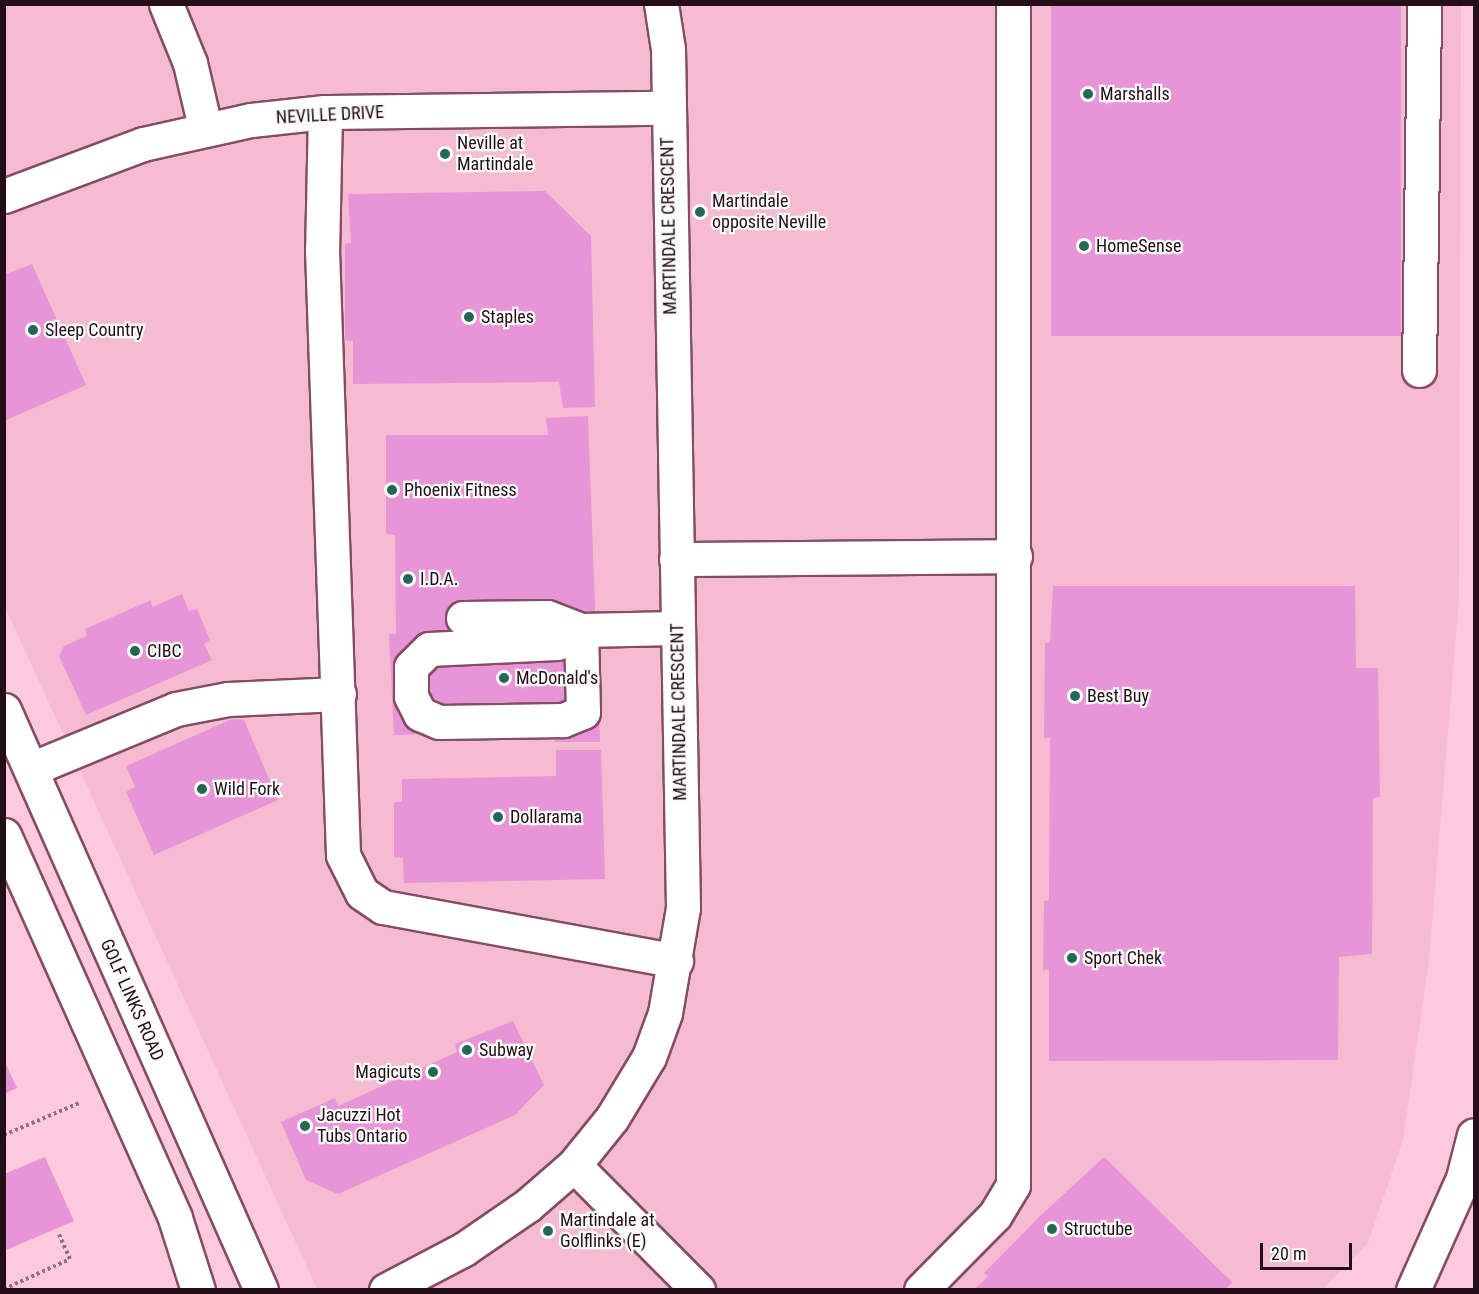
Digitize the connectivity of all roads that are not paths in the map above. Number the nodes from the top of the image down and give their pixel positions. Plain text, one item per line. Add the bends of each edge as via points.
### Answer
1 (166, 4) edge
2 (661, 4) edge
3 (1013, 4) edge
4 (1424, 4) edge
5 (667, 108) junction
6 (325, 112) junction
7 (205, 127) junction
8 (4, 196) edge
9 (1419, 370) dead end
10 (1015, 556) junction
11 (676, 559) junction
12 (463, 618) dead end
13 (677, 628) junction
14 (581, 630) junction
15 (339, 694) junction
16 (4, 710) edge
17 (30, 769) junction
18 (4, 835) edge
19 (676, 961) junction
20 (1474, 1134) edge
21 (574, 1165) junction
22 (198, 1290) edge
23 (261, 1290) edge
24 (386, 1290) edge
25 (698, 1290) edge
26 (921, 1290) edge
27 (1413, 1290) edge

1 - 7 main road via 190,63
2 - 5 main road, MARTINDALE CRESCENT via 668,49
3 - 10 main road
4 - 9 main road
5 - 6 main road, NEVILLE DRIVE
5 - 11 main road, MARTINDALE CRESCENT
6 - 7 main road, NEVILLE DRIVE
6 - 15 main road via 322,250
7 - 8 main road, NEVILLE DRIVE via 143,144
10 - 11 main road
10 - 26 main road via 1012,1185 995,1215
11 - 13 main road, MARTINDALE CRESCENT
12 - 14 main road via 547,617
13 - 14 main road
13 - 19 main road, MARTINDALE CRESCENT via 683,908
14 - 14 main road via 557,644 429,649 411,667 411,696 420,714 439,722 563,720 583,712
15 - 17 main road via 228,699 176,708
15 - 19 main road via 343,855 362,892 383,907
16 - 17 main road, GOLF LINKS ROAD
17 - 23 main road, GOLF LINKS ROAD
18 - 22 main road via 175,1218
19 - 21 main road, MARTINDALE CRESCENT via 665,1012 648,1057 612,1118
20 - 27 main road via 1463,1178
21 - 24 main road, MARTINDALE CRESCENT via 528,1205 464,1249
21 - 25 main road

